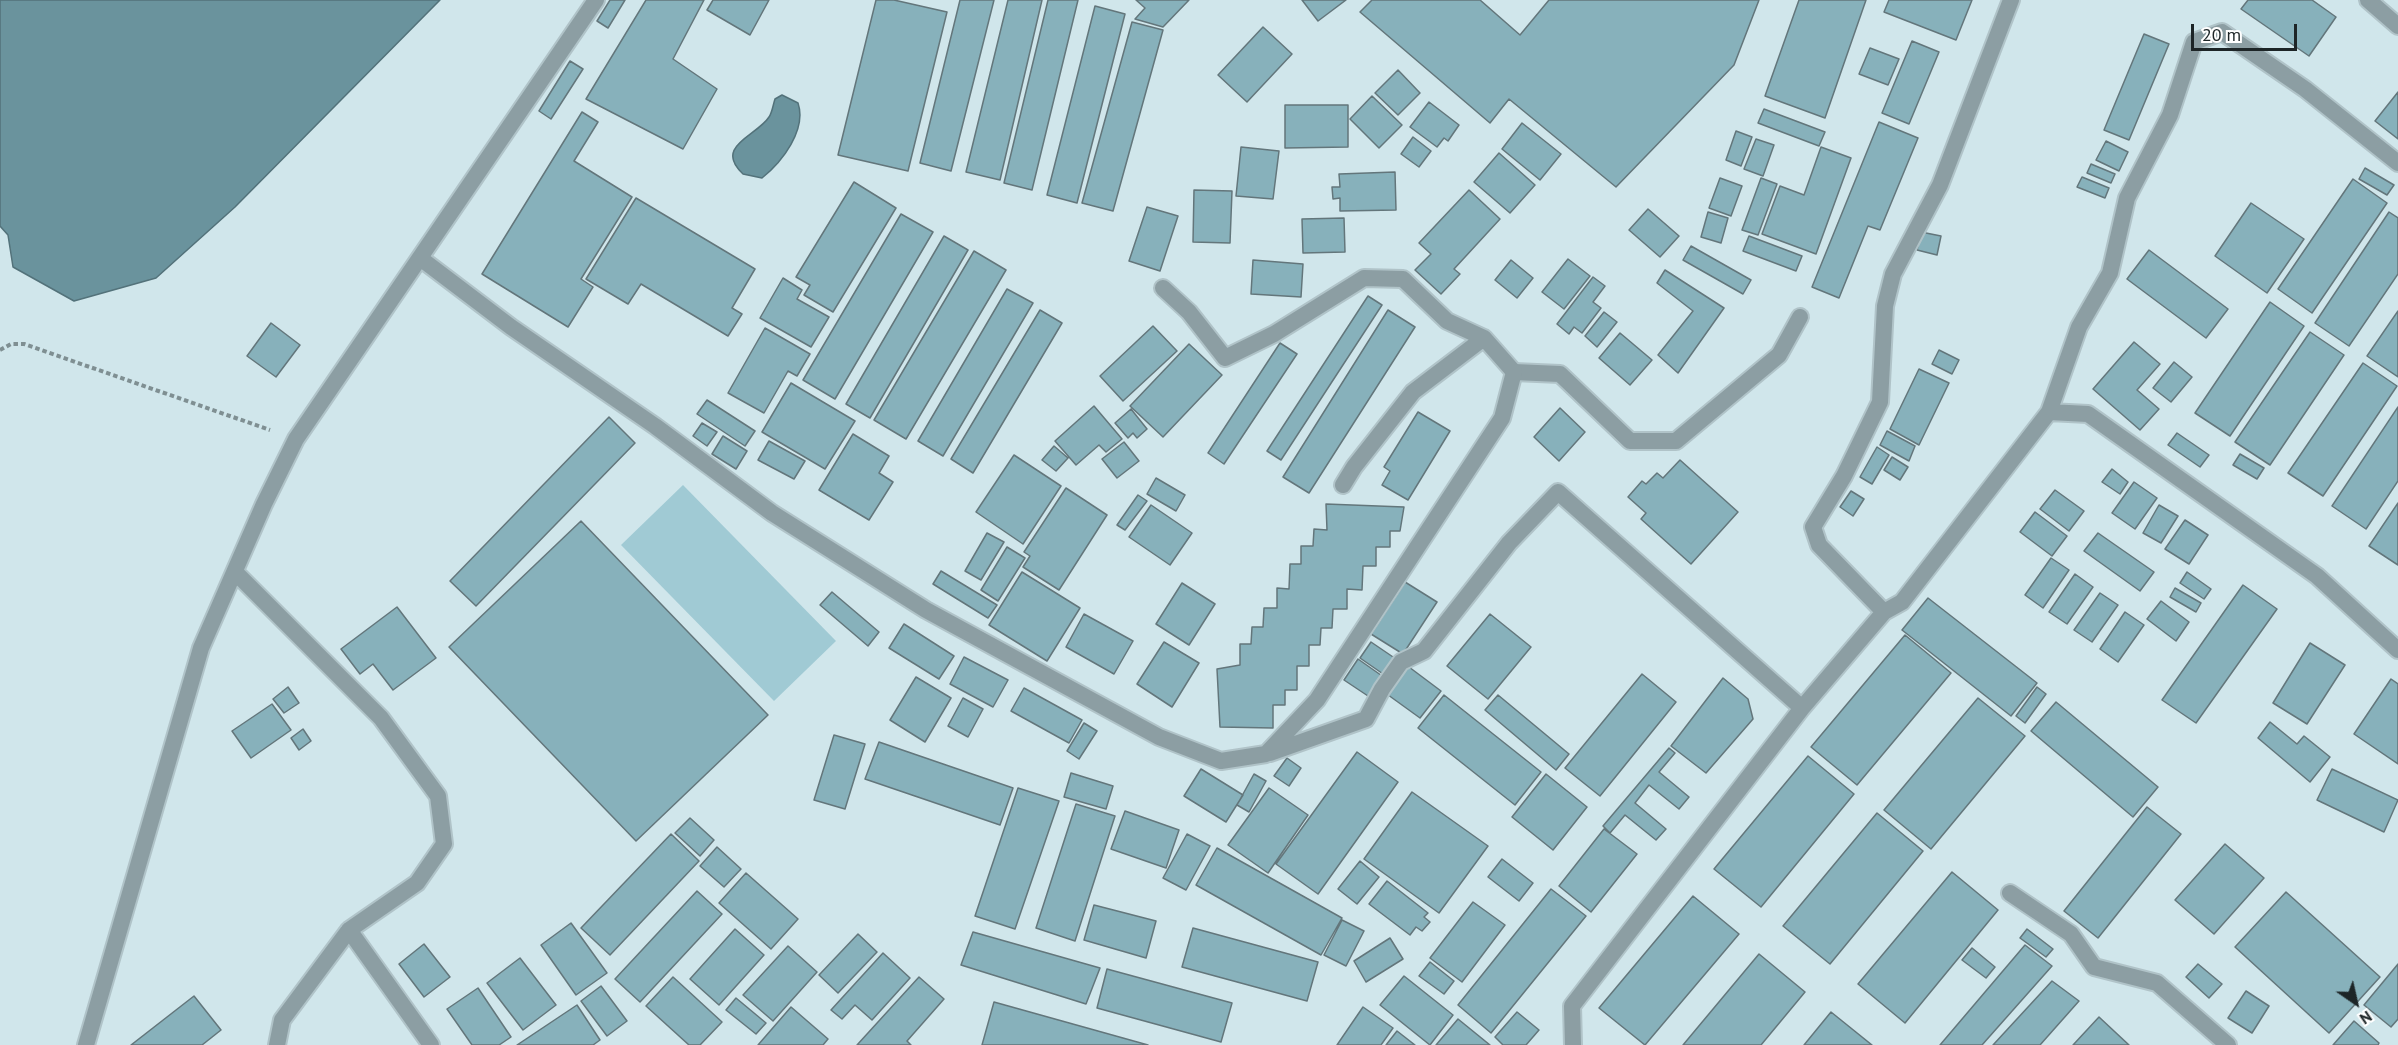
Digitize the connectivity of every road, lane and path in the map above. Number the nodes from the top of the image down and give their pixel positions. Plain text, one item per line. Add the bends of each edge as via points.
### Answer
1 (596, 0) edge
2 (2011, 0) edge
3 (2368, 0) edge
4 (2398, 26) edge
5 (2398, 164) edge
6 (420, 258) junction
7 (1163, 288) dead end
8 (1800, 317) dead end
9 (1484, 338) junction
10 (0, 350) edge
11 (1514, 372) junction
12 (2049, 412) junction
13 (296, 439) junction
14 (1343, 485) dead end
15 (235, 572) junction
16 (1884, 612) junction
17 (2398, 650) edge
18 (1802, 708) junction
19 (1266, 754) junction
20 (2010, 893) dead end
21 (349, 930) junction
22 (86, 1045) edge
23 (277, 1045) edge
24 (431, 1045) edge
25 (1573, 1045) edge
26 (2228, 1045) edge

1 - 6 street
2 - 16 street via 1940,185 1893,274 1885,306 1880,402 1844,476 1813,527 1819,545
3 - 4 street
5 - 12 street via 2306,89 2222,32 2194,42 2170,116 2127,198 2109,273 2079,327
6 - 13 street
6 - 19 street via 772,513 926,610 1159,737 1221,761
7 - 9 street via 1189,312 1225,358 1274,334 1364,278 1402,279 1447,321
8 - 11 street via 1779,355 1676,441 1630,441 1560,374
9 - 11 street
9 - 14 street via 1413,392
10 - 13 path via 11,344 24,344
11 - 19 street via 1502,418 1317,700
12 - 16 street via 1902,602
12 - 17 street via 2088,414 2317,576
13 - 15 street
15 - 21 street via 381,718 438,796 444,844 417,883
15 - 22 street via 201,648
16 - 18 street
18 - 19 street via 1558,492 1509,543 1424,651 1401,662 1366,719
18 - 25 street via 1572,1006
20 - 26 street via 2071,934 2094,967 2157,984
21 - 23 street via 282,1020
21 - 24 street

